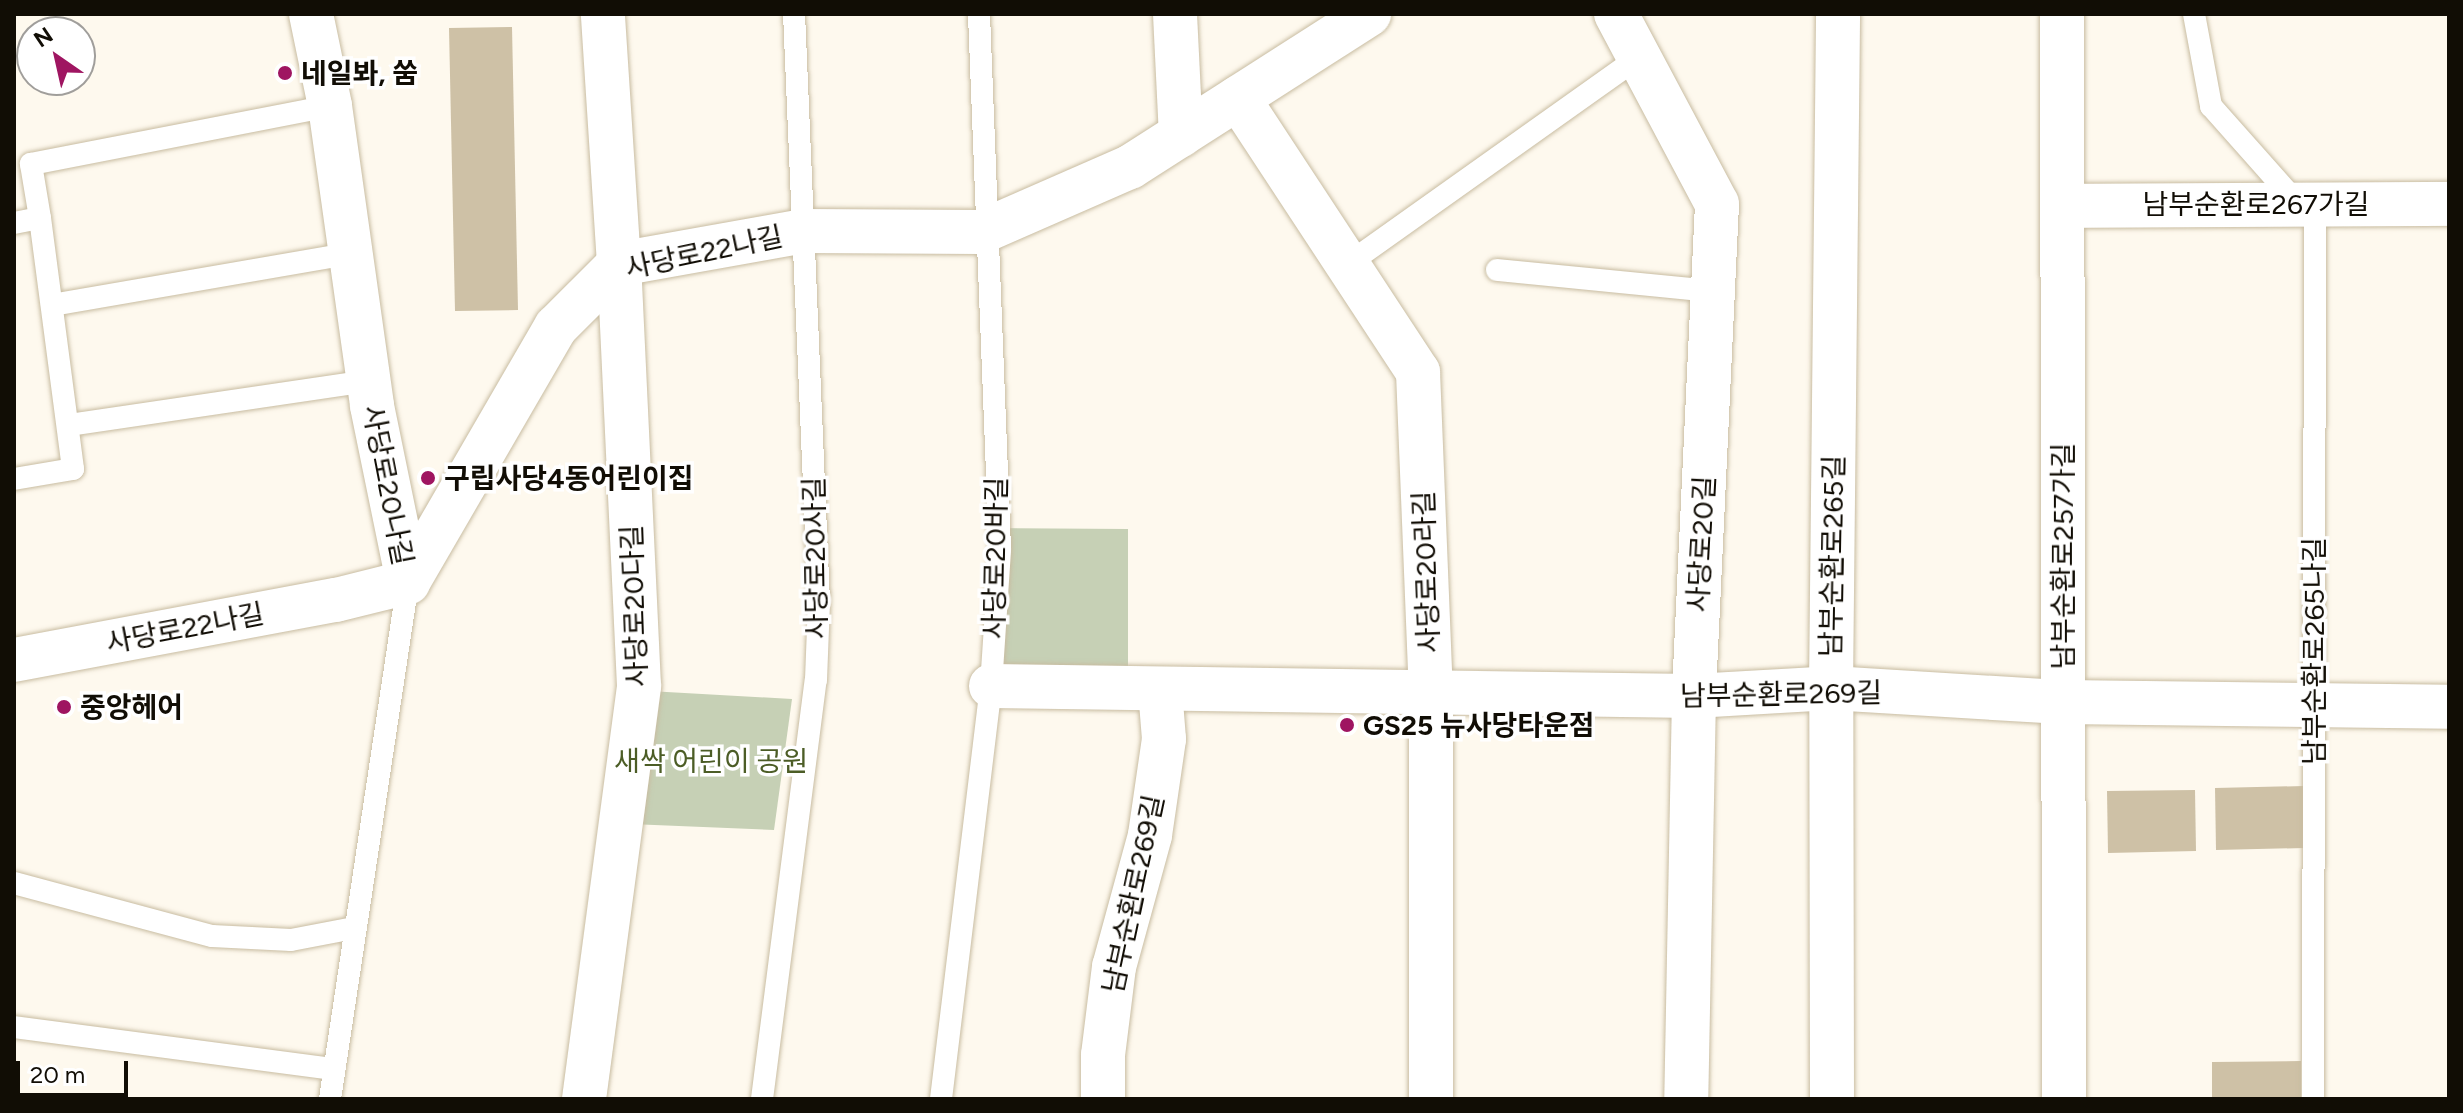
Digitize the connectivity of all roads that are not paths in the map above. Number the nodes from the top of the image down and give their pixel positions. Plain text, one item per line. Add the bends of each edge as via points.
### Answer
1 (311, 14) edge
2 (603, 14) edge
3 (794, 14) edge
4 (979, 14) edge
5 (1175, 14) edge
6 (1369, 14) edge
7 (1616, 14) edge
8 (1838, 14) edge
9 (2062, 14) edge
10 (2194, 14) edge
11 (1638, 58) junction
12 (1238, 98) junction
13 (330, 106) junction
14 (1181, 135) junction
15 (2306, 203) junction
16 (2449, 204) edge
17 (2063, 206) junction
18 (40, 218) junction
19 (14, 223) edge
20 (990, 229) junction
21 (804, 231) junction
22 (352, 253) junction
23 (619, 264) junction
24 (1345, 266) junction
25 (1497, 270) dead end
26 (1713, 291) junction
27 (52, 305) junction
28 (368, 381) junction
29 (69, 425) junction
30 (14, 479) edge
31 (408, 582) junction
32 (14, 660) edge
33 (991, 686) junction
34 (1831, 688) junction
35 (1160, 689) junction
36 (1431, 692) junction
37 (1694, 696) junction
38 (2063, 702) junction
39 (2313, 705) junction
40 (2449, 707) edge
41 (14, 883) edge
42 (354, 928) junction
43 (14, 1027) edge
44 (334, 1069) junction
45 (330, 1099) edge
46 (584, 1099) edge
47 (762, 1099) edge
48 (941, 1099) edge
49 (1103, 1099) edge
50 (1431, 1099) edge
51 (1686, 1099) edge
52 (1832, 1099) edge
53 (2064, 1099) edge
54 (2313, 1099) edge

1 - 13 street, 사당로20나길
2 - 23 street, 사당로20다길
3 - 21 lane, 사당로20사길
4 - 20 lane, 사당로20바길
5 - 14 street
6 - 12 street, 사당로22나길
7 - 11 street, 사당로20길
8 - 34 street, 남부순환로265길
9 - 17 street, 남부순환로257가길
10 - 15 lane via 2211,106
11 - 24 lane
11 - 26 street, 사당로20길 via 1717,204
12 - 14 street, 사당로22나길
12 - 24 street, 사당로20라길
13 - 18 lane via 31,164
13 - 22 street, 사당로20나길
14 - 20 street, 사당로22나길 via 1130,167
15 - 16 street, 남부순환로267가길
15 - 17 street, 남부순환로267가길
15 - 39 lane, 남부순환로265나길
17 - 38 street, 남부순환로257가길
18 - 19 lane
18 - 27 lane
20 - 21 street, 사당로22나길
20 - 33 lane, 사당로20바길 via 1000,549
21 - 23 street, 사당로22나길
21 - 47 lane, 사당로20사길 via 819,602 816,680
22 - 27 lane
22 - 28 street, 사당로20나길
23 - 31 street, 사당로22나길 via 556,327
23 - 46 street, 사당로20다길 via 639,686
24 - 36 street, 사당로20라길 via 1418,372
25 - 26 lane
26 - 37 street, 사당로20길
27 - 29 lane
28 - 29 lane
28 - 31 street, 사당로20나길
29 - 30 lane via 73,469
31 - 32 street, 사당로22나길
31 - 42 lane, 사당로20나길
33 - 35 street, 남부순환로269길
33 - 48 lane, 사당로20바길
34 - 37 street, 남부순환로269길
34 - 38 street, 남부순환로269길
34 - 52 street, 남부순환로265길
35 - 36 street, 남부순환로269길
35 - 49 street, 남부순환로269길 via 1164,739 1150,835 1114,967
36 - 37 street, 남부순환로269길
36 - 50 street, 사당로20라길
37 - 51 street, 사당로20길
38 - 39 street, 남부순환로269길
38 - 53 street, 남부순환로257가길
39 - 40 street, 남부순환로269길
39 - 54 lane, 남부순환로265나길
41 - 42 lane via 212,936 291,940
42 - 44 lane, 사당로20나길
43 - 44 lane
44 - 45 lane, 사당로20나길

